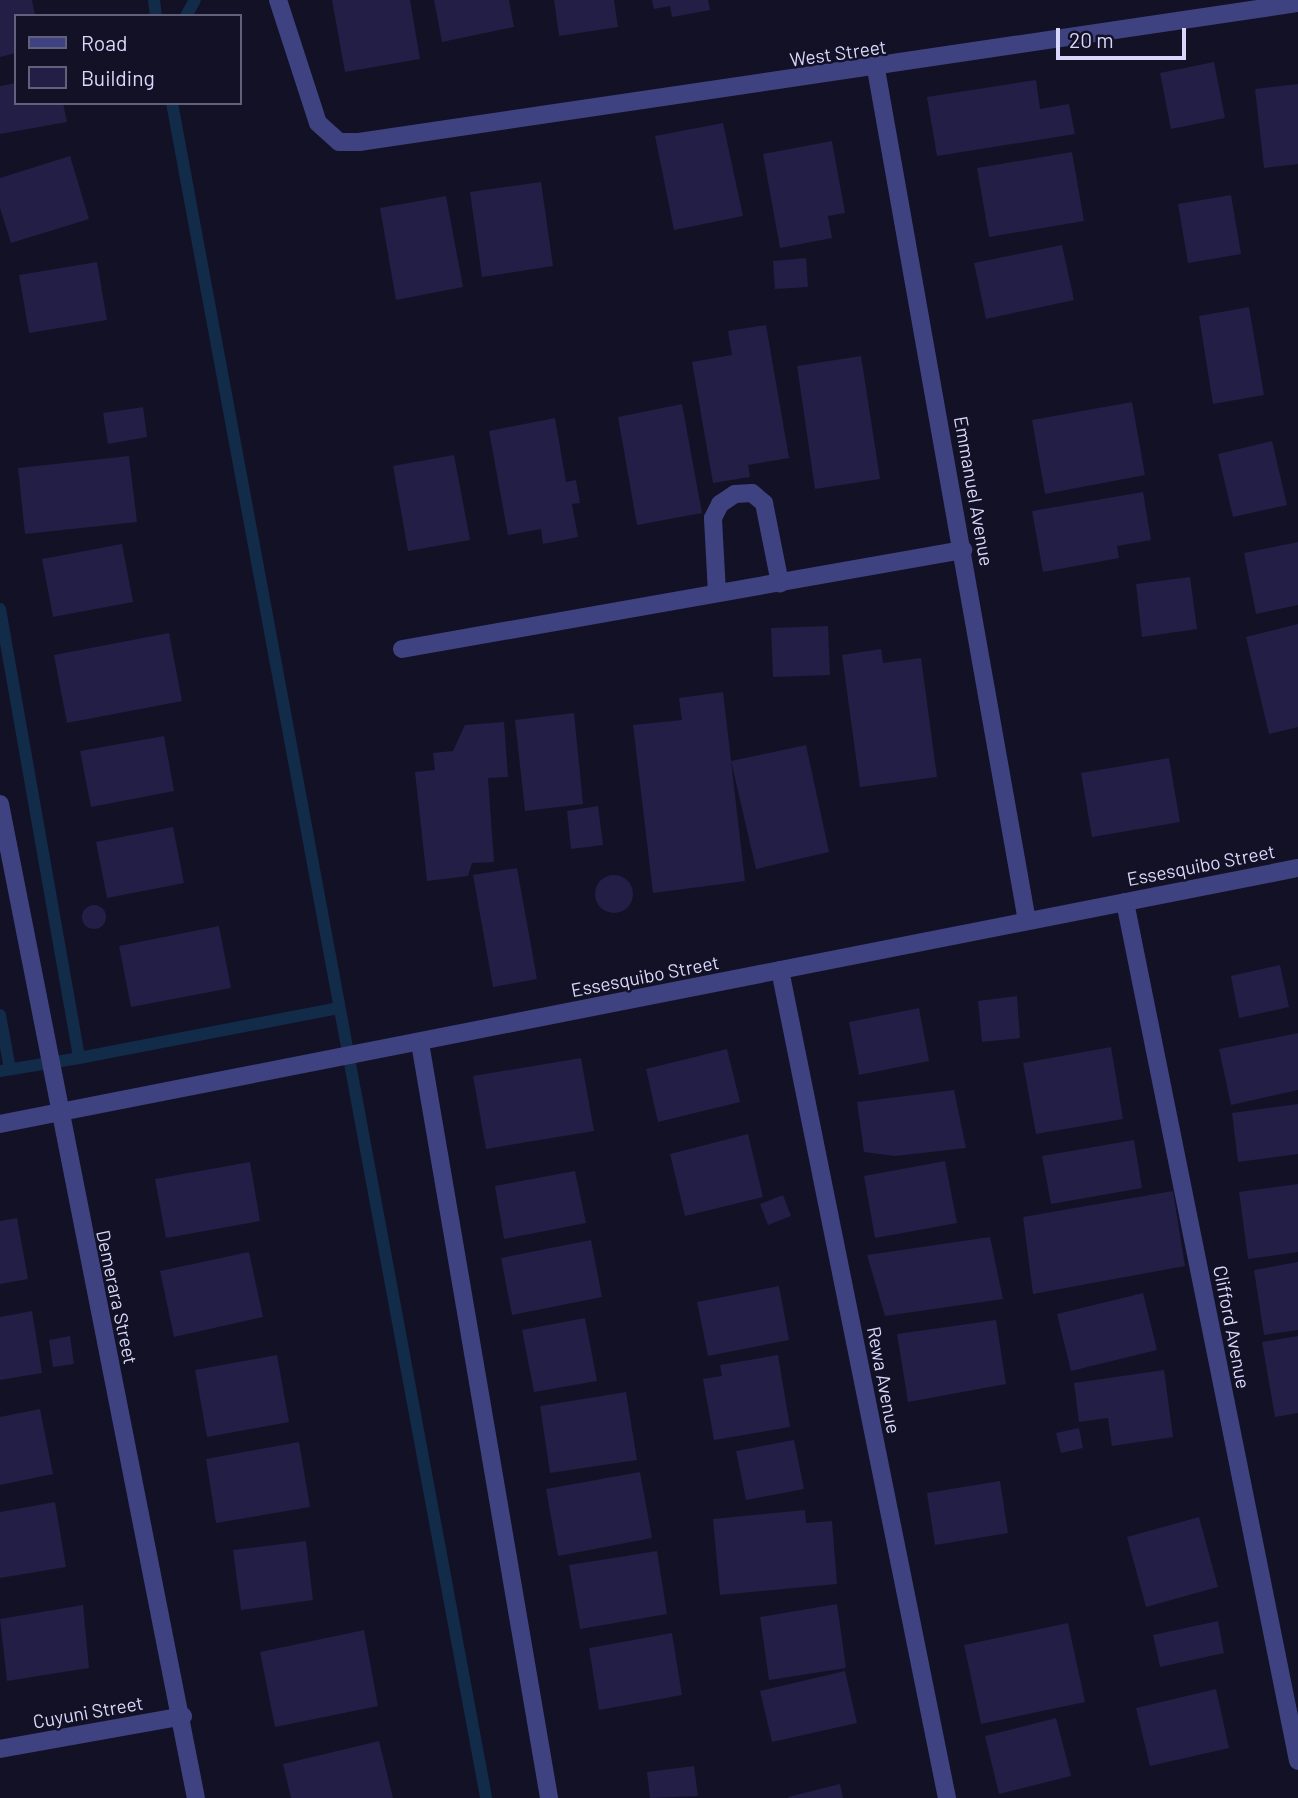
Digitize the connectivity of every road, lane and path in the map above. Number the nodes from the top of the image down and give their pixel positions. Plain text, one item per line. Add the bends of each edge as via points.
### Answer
1 (278, 0) edge
2 (1298, 3) edge
3 (876, 69) junction
4 (963, 550) junction
5 (780, 583) junction
6 (717, 593) junction
7 (402, 649) dead end
8 (0, 804) edge
9 (1298, 868) edge
10 (1125, 902) junction
11 (1027, 921) junction
12 (780, 971) junction
13 (421, 1043) junction
14 (58, 1113) junction
15 (0, 1124) edge
16 (183, 1716) junction
17 (0, 1749) edge
18 (1298, 1761) edge
19 (196, 1798) edge
20 (549, 1798) edge
21 (947, 1798) edge

1 - 3 street, West Street via 318,123 339,142
2 - 3 street, West Street
3 - 4 street, Emmanuel Avenue
4 - 5 street
4 - 11 street, Emmanuel Avenue
5 - 6 street
5 - 6 street via 764,503 752,493 735,494 720,503 713,518
6 - 7 street
8 - 14 street, Demerara Street
9 - 10 street, Essesquibo Street
10 - 11 street, Essesquibo Street
10 - 18 street, Clifford Avenue
11 - 12 street, Essesquibo Street
12 - 13 street, Essesquibo Street
12 - 21 street, Rewa Avenue
13 - 14 street, Essesquibo Street
13 - 20 street
14 - 15 street, Essesquibo Street
14 - 16 street, Demerara Street
16 - 17 street, Cuyuni Street
16 - 19 street, Demerara Street

